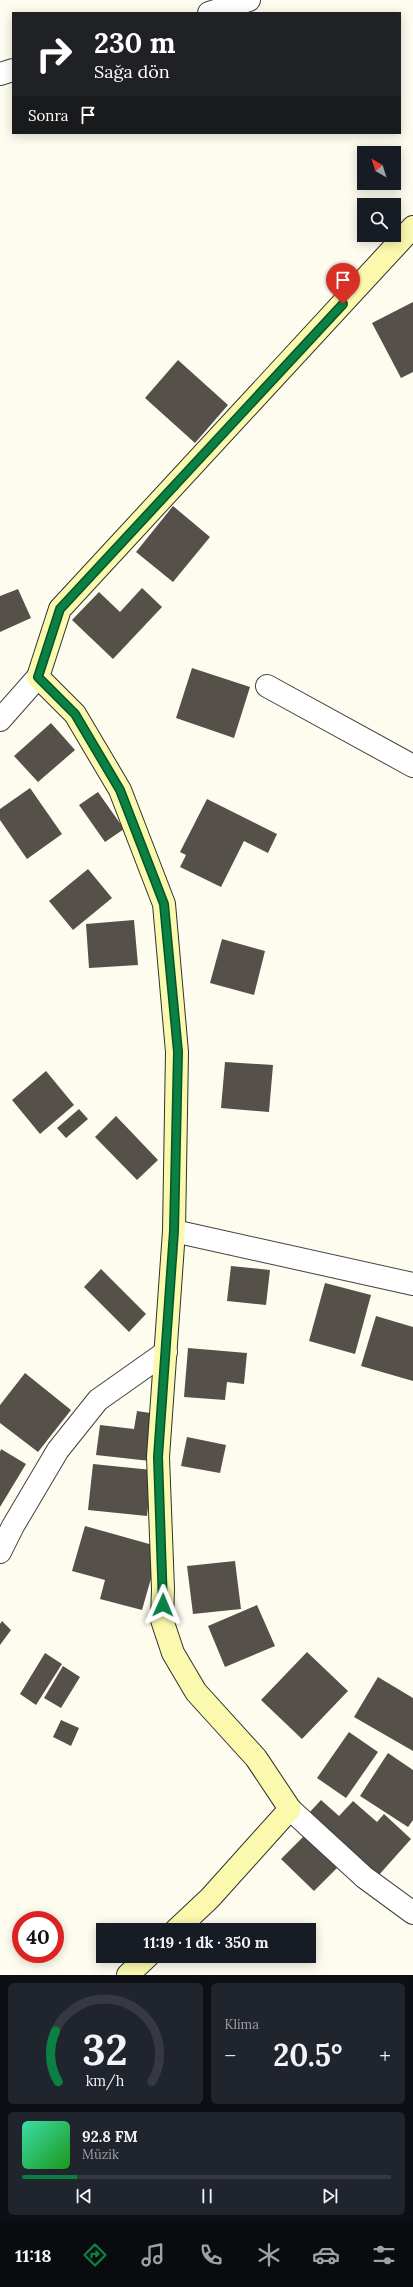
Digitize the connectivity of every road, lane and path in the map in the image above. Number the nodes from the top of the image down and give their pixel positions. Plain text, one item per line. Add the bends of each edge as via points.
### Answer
1 (249, 0) edge
2 (212, 12) edge
3 (12, 70) edge
4 (0, 74) edge
5 (413, 227) edge
6 (38, 677) junction
7 (267, 686) dead end
8 (0, 720) edge
9 (413, 766) edge
10 (174, 1231) junction
11 (413, 1284) edge
12 (166, 1352) junction
13 (0, 1552) edge
14 (290, 1809) junction
15 (413, 1913) edge
16 (183, 1923) edge
17 (141, 1963) edge
18 (128, 1975) edge

1 - 2 street
3 - 4 street
5 - 6 street via 60,609
6 - 8 street
6 - 10 street via 75,714 120,790 164,904 178,1052
7 - 9 street
10 - 11 street
10 - 12 street
12 - 13 street via 98,1400 58,1450
12 - 14 street via 158,1457 162,1620 173,1654 196,1692 256,1758
14 - 15 street via 364,1877
14 - 16 street via 210,1898
17 - 18 street

